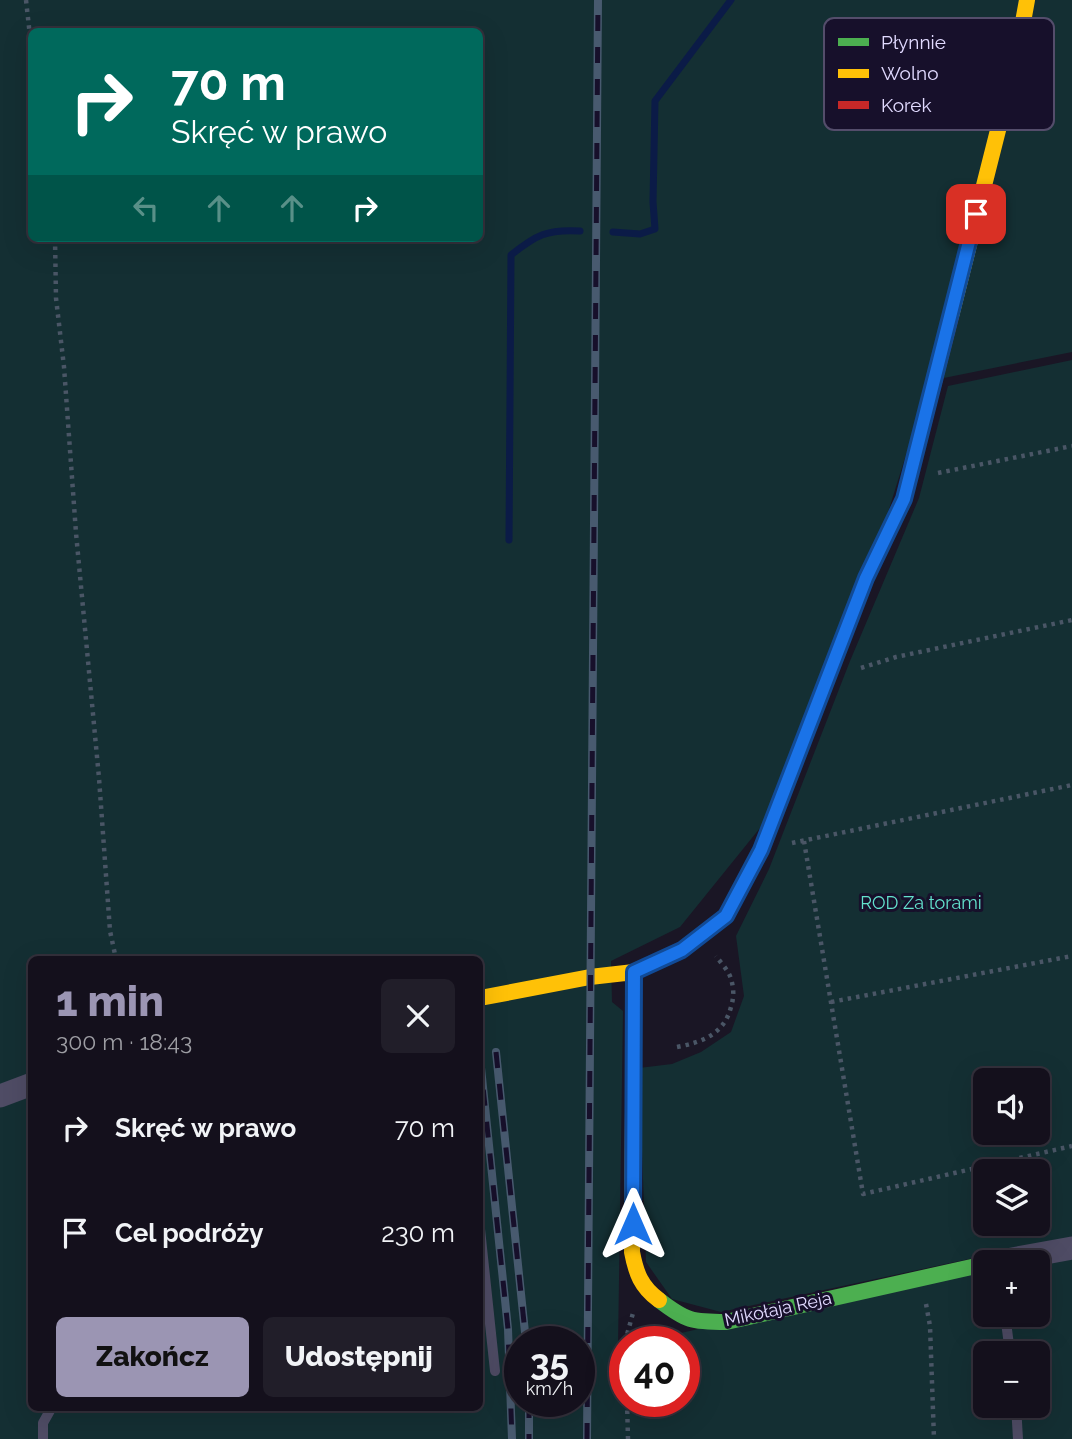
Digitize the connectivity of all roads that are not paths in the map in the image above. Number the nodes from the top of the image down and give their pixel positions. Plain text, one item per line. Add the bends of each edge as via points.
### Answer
1 (1027, 0) edge
2 (1024, 18) edge
3 (998, 130) edge
4 (634, 972) junction
5 (483, 997) edge
6 (28, 1086) edge
7 (0, 1096) edge
8 (1072, 1248) edge
9 (1050, 1252) edge
10 (483, 1257) edge
11 (973, 1267) edge
12 (495, 1371) dead end
13 (50, 1411) edge
14 (1017, 1418) edge
15 (43, 1439) edge
16 (1018, 1439) edge

1 - 2 street
3 - 4 street via 904,499 866,578 761,850 726,916 682,950
4 - 5 street
4 - 11 street, Mikołaja Reja via 632,1252 637,1275 648,1292 681,1317 726,1322
6 - 7 street
8 - 9 street
10 - 12 lane
13 - 15 lane via 43,1423
14 - 16 lane

